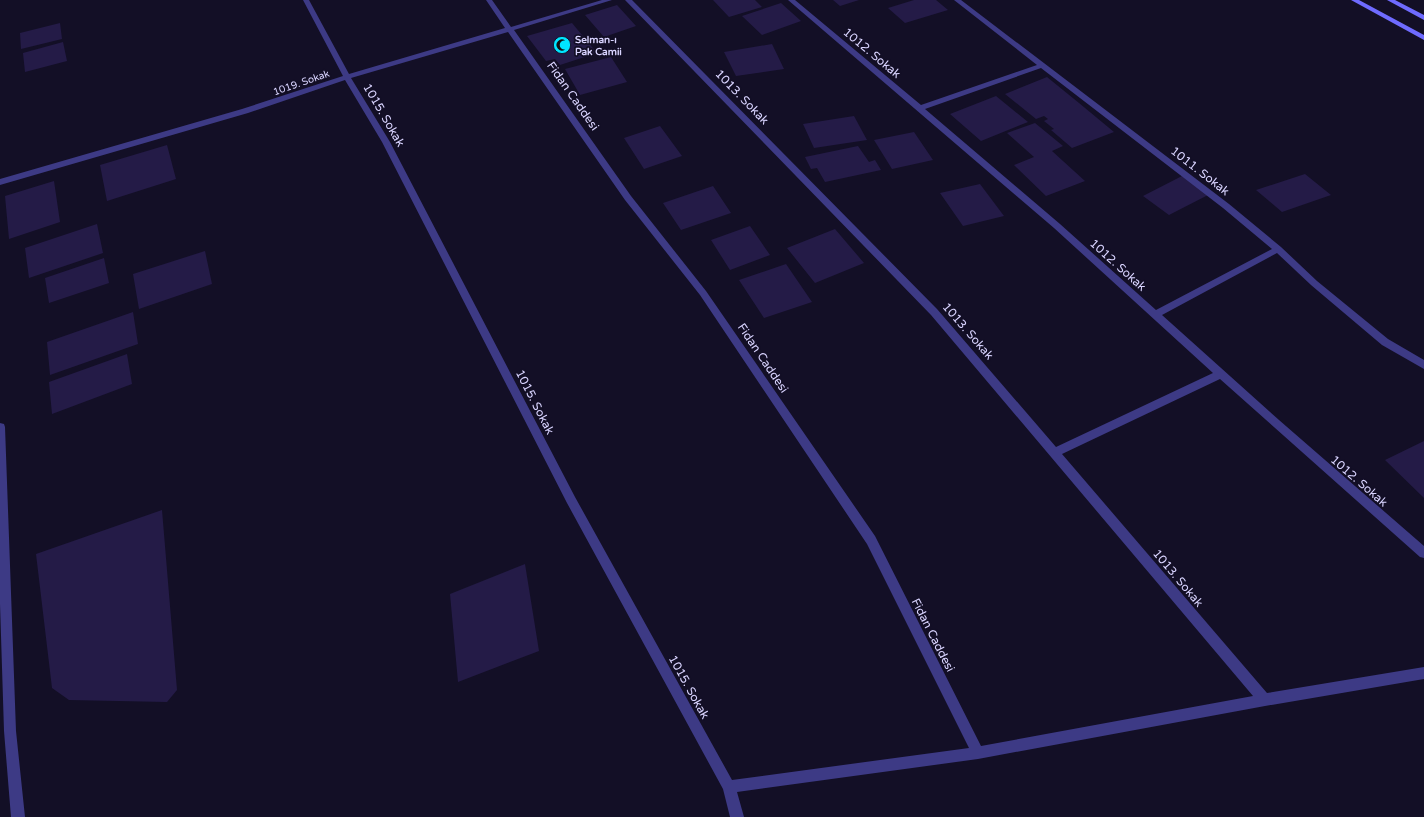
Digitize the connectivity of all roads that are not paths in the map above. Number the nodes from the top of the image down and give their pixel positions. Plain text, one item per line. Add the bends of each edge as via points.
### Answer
1 (306, 0) edge
2 (489, 0) edge
3 (609, 0) edge
4 (628, 0) edge
5 (791, 0) edge
6 (957, 0) edge
7 (1354, 0) edge
8 (1390, 0) edge
9 (1424, 18) edge
10 (511, 30) junction
11 (1424, 38) edge
12 (1043, 65) junction
13 (347, 77) junction
14 (920, 108) junction
15 (0, 182) edge
16 (1278, 249) junction
17 (1155, 315) junction
18 (1424, 365) edge
19 (1221, 374) junction
20 (0, 427) edge
21 (1054, 453) junction
22 (1424, 553) edge
23 (1424, 673) edge
24 (1265, 700) junction
25 (978, 753) junction
26 (729, 787) junction
27 (18, 817) edge
28 (737, 817) edge

1 - 13 street, 1015. Sokak
2 - 10 street, Fidan Caddesi
3 - 10 street, 1019. Sokak
4 - 21 street, 1013. Sokak via 934,312
5 - 14 street, 1012. Sokak
6 - 12 street, 1011. Sokak
7 - 11 street
8 - 9 street
10 - 13 street, 1019. Sokak
10 - 25 street, Fidan Caddesi via 628,198 703,293 871,540
12 - 14 street
12 - 16 street, 1011. Sokak
13 - 15 street, 1019. Sokak via 245,111
13 - 26 street, 1015. Sokak via 386,142 572,500
14 - 17 street, 1012. Sokak via 1057,226
16 - 17 street
16 - 18 street, 1011. Sokak via 1314,283 1385,342
17 - 19 street, 1012. Sokak
19 - 21 street
19 - 22 street, 1012. Sokak
20 - 27 street via 10,731
21 - 24 street, 1013. Sokak
23 - 24 street
24 - 25 street
25 - 26 street
26 - 28 street, 1015. Sokak

